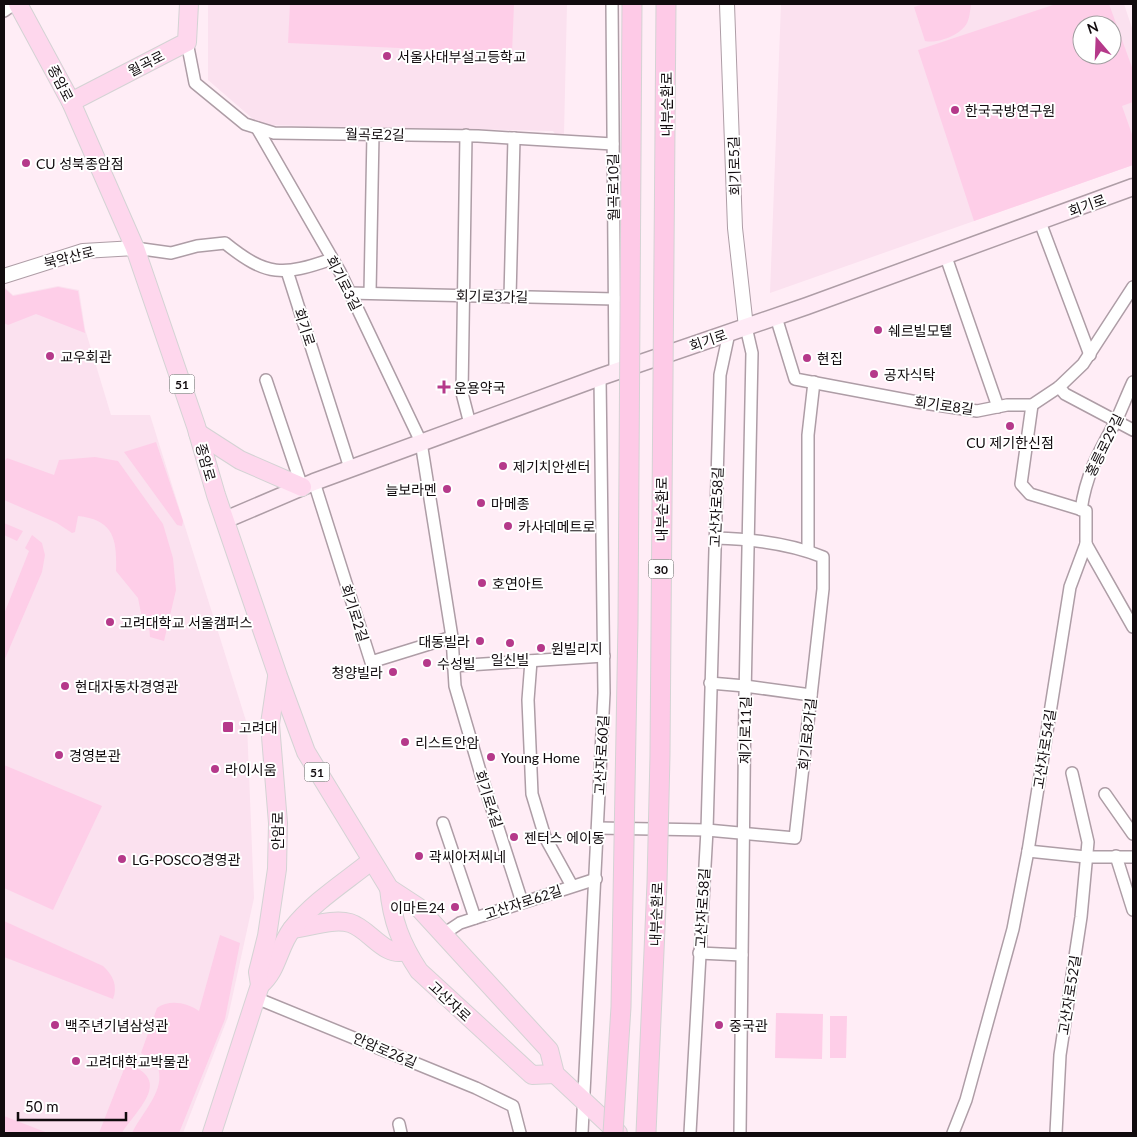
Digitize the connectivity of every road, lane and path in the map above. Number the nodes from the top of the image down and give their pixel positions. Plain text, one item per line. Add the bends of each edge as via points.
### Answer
1 (14, 4) edge
2 (18, 4) edge
3 (189, 4) edge
4 (612, 4) edge
5 (632, 4) edge
6 (666, 4) edge
7 (727, 4) edge
8 (4, 11) edge
9 (187, 42) junction
10 (70, 102) junction
11 (257, 128) junction
12 (373, 134) junction
13 (466, 136) junction
14 (514, 138) junction
15 (613, 144) junction
16 (1133, 188) edge
17 (1040, 222) junction
18 (135, 248) junction
19 (946, 257) junction
20 (332, 259) junction
21 (286, 271) junction
22 (4, 276) edge
23 (1133, 288) edge
24 (349, 293) junction
25 (370, 293) junction
26 (463, 296) junction
27 (510, 297) junction
28 (614, 299) junction
29 (776, 317) junction
30 (746, 327) junction
31 (729, 333) junction
32 (1090, 355) junction
33 (608, 374) junction
34 (266, 380) dead end
35 (814, 382) junction
36 (1133, 382) edge
37 (1059, 387) junction
38 (1032, 405) junction
39 (998, 407) junction
40 (1117, 420) junction
41 (470, 424) junction
42 (1133, 430) edge
43 (198, 433) junction
44 (421, 442) junction
45 (350, 468) junction
46 (308, 485) junction
47 (1081, 510) junction
48 (224, 520) junction
49 (714, 538) junction
50 (748, 539) junction
51 (1086, 544) junction
52 (808, 551) junction
53 (1133, 627) edge
54 (452, 637) junction
55 (604, 656) junction
56 (531, 661) junction
57 (453, 666) junction
58 (278, 676) junction
59 (710, 683) junction
60 (745, 686) junction
61 (811, 695) junction
62 (1072, 773) dead end
63 (1105, 794) dead end
64 (443, 823) dead end
65 (601, 828) junction
66 (701, 830) junction
67 (744, 833) junction
68 (1133, 834) edge
69 (1028, 851) junction
70 (1116, 856) junction
71 (1086, 857) junction
72 (1133, 857) edge
73 (371, 861) junction
74 (596, 879) junction
75 (572, 886) junction
76 (389, 888) junction
77 (522, 902) junction
78 (1133, 910) edge
79 (475, 918) junction
80 (292, 929) junction
81 (442, 935) junction
82 (406, 951) junction
83 (699, 952) junction
84 (742, 955) junction
85 (258, 991) junction
86 (555, 1074) junction
87 (584, 1102) junction
88 (212, 1133) edge
89 (520, 1133) edge
90 (582, 1133) edge
91 (613, 1133) edge
92 (618, 1133) edge
93 (646, 1133) edge
94 (690, 1133) edge
95 (740, 1133) edge
96 (953, 1133) edge
97 (1056, 1133) edge

1 - 8 street
2 - 10 main road, 종암로 / 51
3 - 9 main road
4 - 15 street, 월곡로10길
5 - 91 highway, 30, bridge via 628,633 620,1007
6 - 93 highway, 내부순환로 / 30, bridge via 661,735
7 - 30 street, 회기로5길 via 736,228
9 - 10 main road, 월곡로
9 - 11 street, 월곡로2길 via 196,83 245,124
10 - 18 main road, 종암로 / 51
11 - 12 street, 월곡로2길 via 274,133
11 - 20 street, 회기로3길
12 - 13 street, 월곡로2길
12 - 25 street
13 - 14 street, 월곡로2길
13 - 26 street
14 - 15 street, 월곡로2길
14 - 27 street
15 - 28 street, 월곡로10길
16 - 17 main road, 회기로
17 - 19 main road, 회기로
17 - 32 street
18 - 21 street via 171,253 225,243 245,259 271,271
18 - 22 street, 북악산로 via 83,251
18 - 43 main road, 종암로 / 51
19 - 29 main road, 회기로
19 - 39 street
20 - 21 street via 297,271
20 - 24 street, 회기로3길
21 - 45 street, 회기로
23 - 32 street
24 - 25 street, 회기로3가길
24 - 44 street, 회기로3길
25 - 26 street, 회기로3가길
26 - 27 street, 회기로3가길
26 - 41 street via 462,397
27 - 28 street, 회기로3가길
28 - 33 street, 월곡로10길
29 - 30 main road, 회기로
29 - 35 street, 회기로8길 via 795,379
30 - 31 main road, 회기로
30 - 50 street, 제기로11길 via 752,353
31 - 33 main road, 회기로, bridge
31 - 49 street, 고산자로58길 via 720,375
32 - 37 street
33 - 41 main road, 회기로
33 - 55 street, 고산자로60길
34 - 46 street
35 - 39 street, 회기로8길 via 977,411
35 - 52 street via 808,435
36 - 40 street, 홍릉로29길
37 - 38 street
37 - 40 street via 1065,394
38 - 39 street, 회기로8길
38 - 47 street via 1021,484 1030,494
40 - 42 street
40 - 47 street, 홍릉로29길 via 1094,459 1084,486
41 - 44 main road, 회기로
43 - 46 main road via 240,460
43 - 48 main road, 종암로 / 51
44 - 45 main road, 회기로
44 - 54 street, 회기로4길
45 - 46 main road, 회기로
46 - 48 main road, 회기로
46 - 54 street, 회기로2길 via 371,662
47 - 51 street, 고산자로54길 via 1086,511
48 - 58 main road, 종암로 / 51
49 - 50 street
49 - 59 street, 고산자로58길
50 - 52 street
50 - 60 street, 제기로11길
51 - 53 street
51 - 69 street, 고산자로54길 via 1070,587
52 - 61 street, 회기로8가길 via 823,557
54 - 57 street, 회기로4길
55 - 56 street
55 - 65 street, 고산자로60길
56 - 57 street
56 - 75 street, 고산자로62길 via 528,700 532,794 545,837
57 - 77 street, 회기로4길 via 482,778
58 - 73 main road, 고산자로 / 51 via 306,752
58 - 85 main road, 안암로 via 270,724 278,823 277,869 258,972
59 - 60 street
59 - 66 street, 고산자로58길
60 - 61 street
60 - 67 street, 제기로11길
61 - 67 street, 회기로8가길 via 794,838
62 - 71 street, 고산자로52길 via 1088,842
63 - 68 street
64 - 79 street, 고산자로62길
65 - 66 street, 회기로8가길, bridge
65 - 74 street, 고산자로60길
66 - 67 street, 회기로8가길
66 - 83 street, 고산자로58길
67 - 84 street, 제기로11길
69 - 71 street
69 - 96 street, 고산자로54길 via 1013,929 966,1100
70 - 71 street
70 - 72 street
70 - 78 street
71 - 97 street, 고산자로52길 via 1082,917 1060,1055
73 - 76 main road, 고산자로 / 51
73 - 80 main road, 안암로 via 316,905
74 - 75 street, 고산자로62길
74 - 87 street, 고산자로60길
75 - 77 street, 고산자로62길
76 - 81 main road, 고산자로 / 51 via 418,907
76 - 82 main road, 고산자로 / 51 via 394,922
77 - 79 street, 고산자로62길
79 - 81 street, 고산자로62길
80 - 82 main road via 347,922 391,952
80 - 85 main road, 안암로 via 270,976
81 - 86 main road, 고산자로 / 51 via 549,1050
82 - 86 main road, 고산자로 / 51 via 431,984 532,1075
83 - 84 street
83 - 94 street, 고산자로58길
84 - 95 street, 제기로11길
85 - 88 main road, 안암로
85 - 89 street, 안암로26길 via 513,1106
86 - 87 main road
87 - 90 street, 고산자로60길
87 - 92 main road

